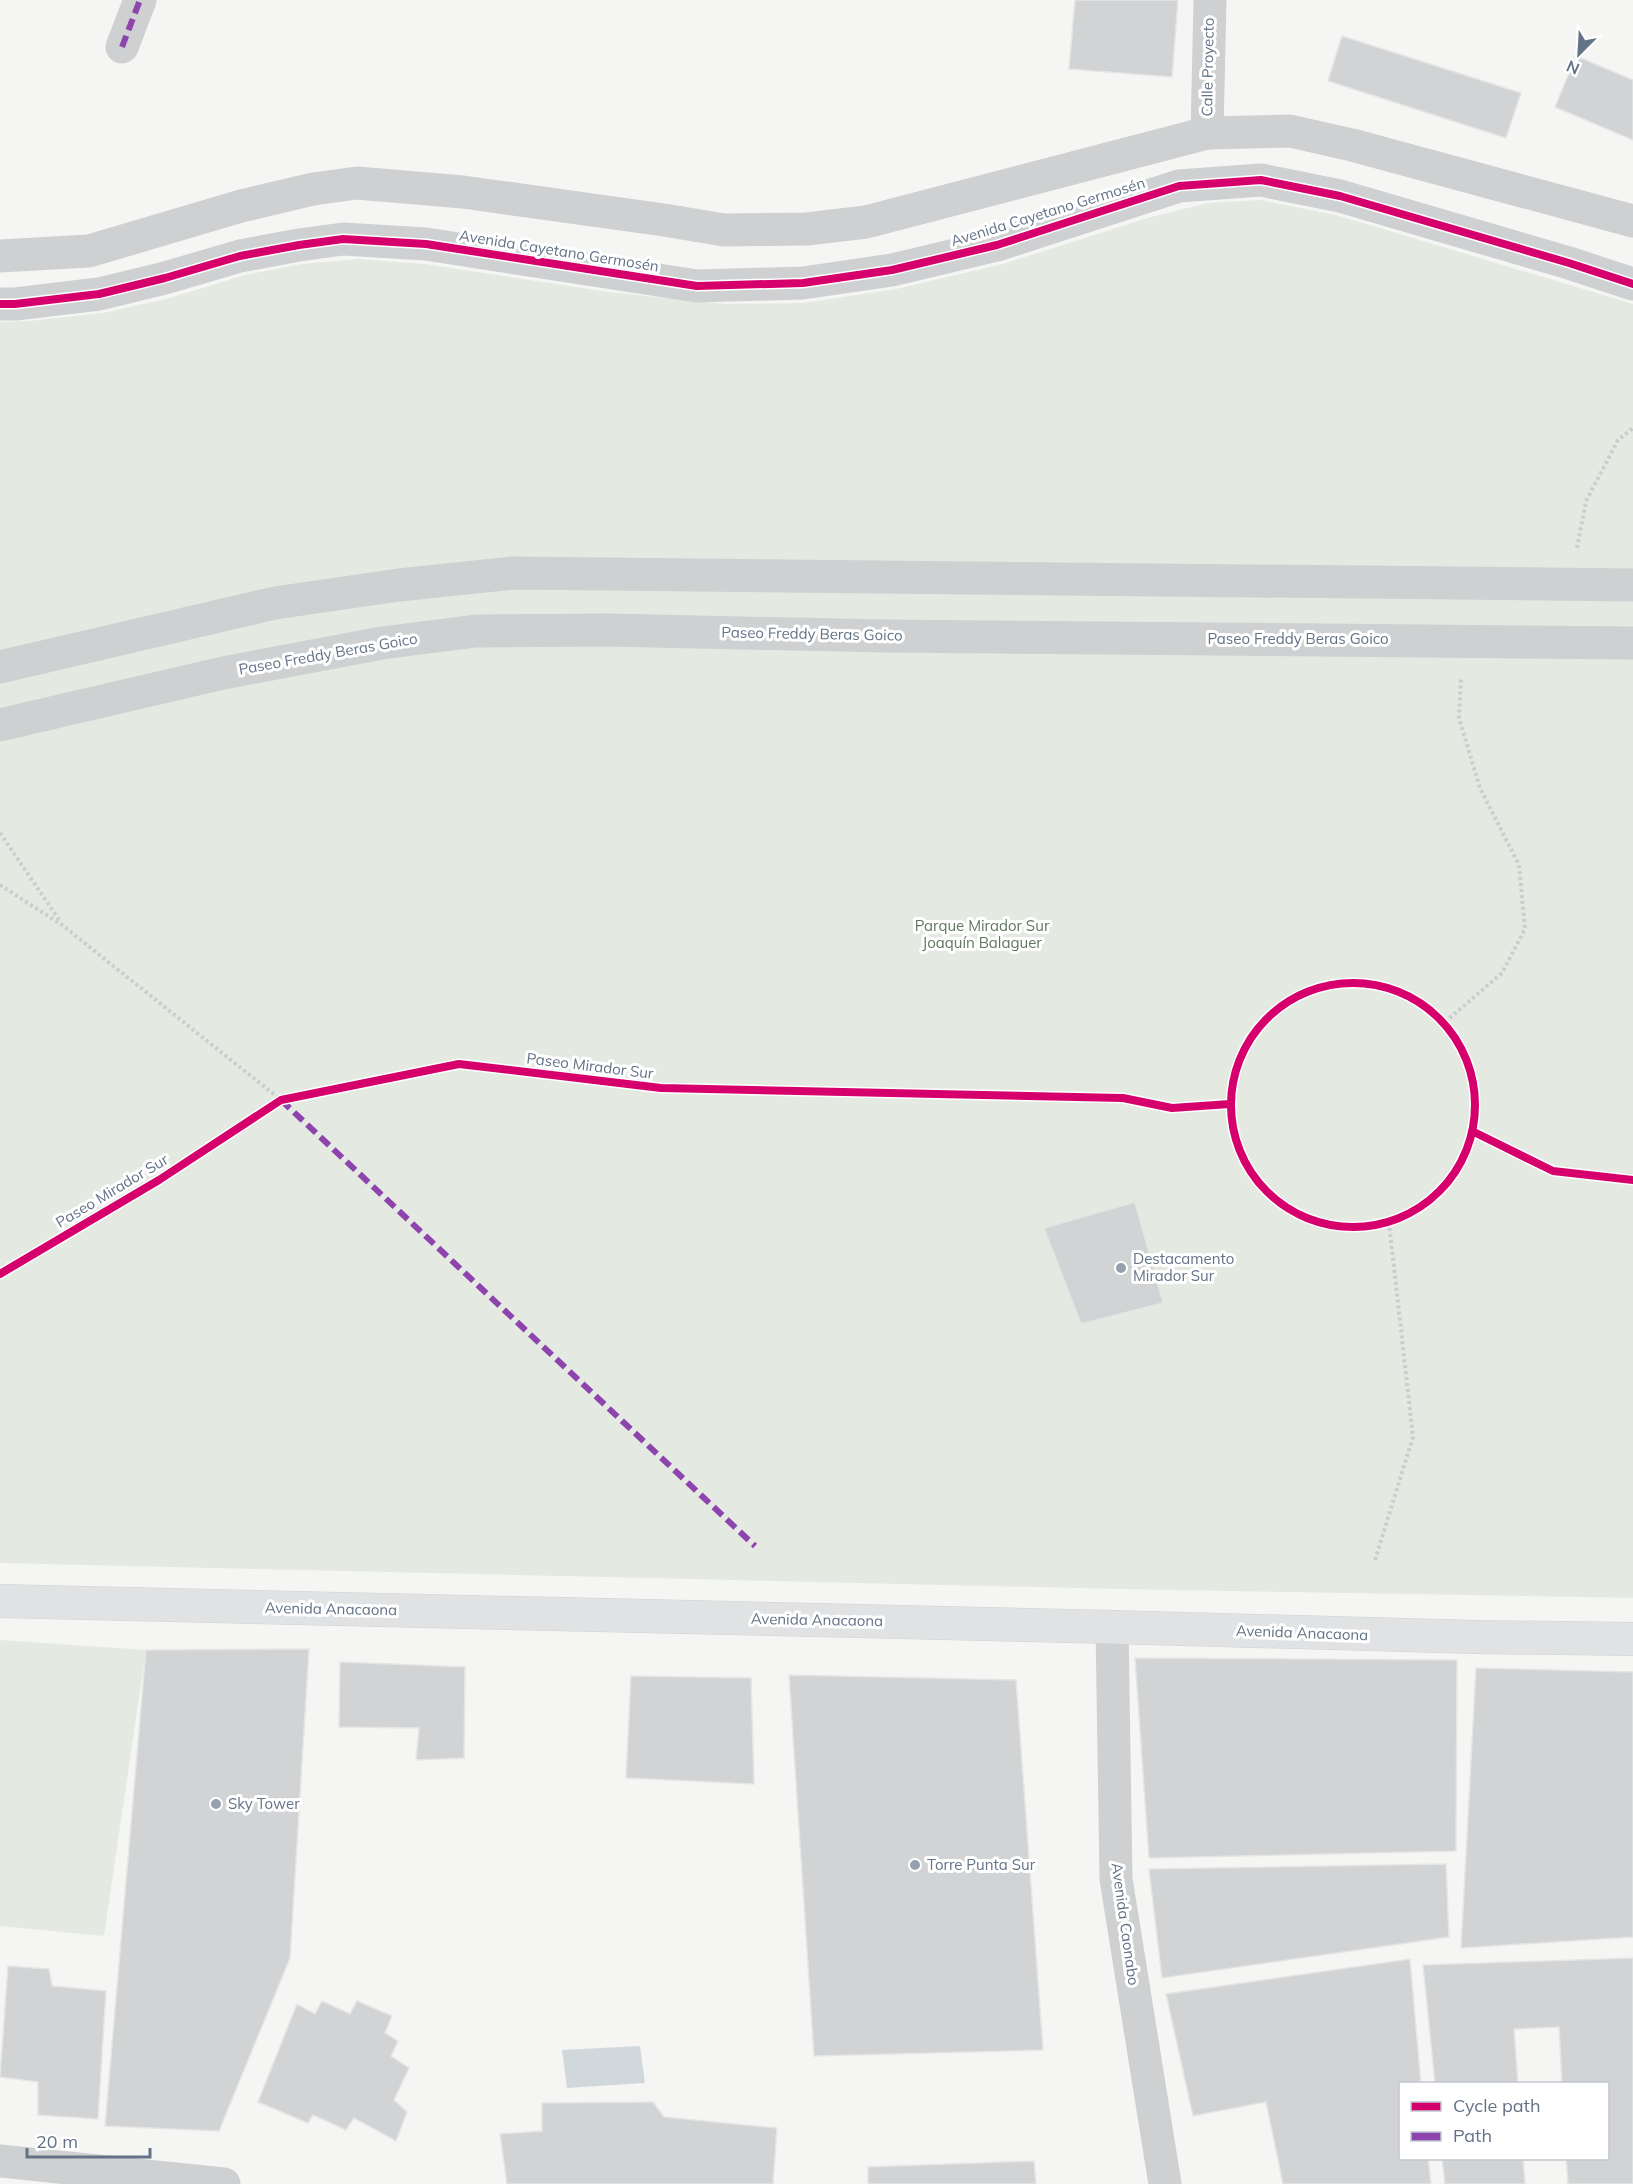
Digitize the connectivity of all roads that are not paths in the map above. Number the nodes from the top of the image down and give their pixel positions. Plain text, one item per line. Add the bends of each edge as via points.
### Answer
1 (140, 0) edge
2 (1210, 0) edge
3 (122, 47) dead end
4 (1207, 134) junction
5 (1633, 221) edge
6 (0, 256) edge
7 (1633, 284) edge
8 (0, 304) edge
9 (1633, 585) edge
10 (1633, 643) edge
11 (0, 667) edge
12 (0, 725) edge
13 (0, 1601) edge
14 (1112, 1626) junction
15 (1633, 1639) edge
16 (0, 2161) edge
17 (224, 2184) edge
18 (1165, 2184) edge

1 - 3 street
2 - 4 street, Calle Proyecto
4 - 5 street, Avenida Cayetano Germosén via 1290,131
4 - 6 street, Avenida Cayetano Germosén via 866,222 807,229 724,230 463,192 357,183 241,206 89,251
7 - 8 street, Avenida Cayetano Germosén via 1340,196 1261,180 1179,186 997,246 892,270 802,283 697,286 426,244 343,239 240,256 99,294
9 - 11 street via 513,573 275,603
10 - 12 street, Paseo Freddy Beras Goico via 476,631 382,643 223,673
13 - 14 main road, Avenida Anacaona
14 - 15 main road, Avenida Anacaona
14 - 18 street, Avenida Caonabo via 1116,1879
16 - 17 street

